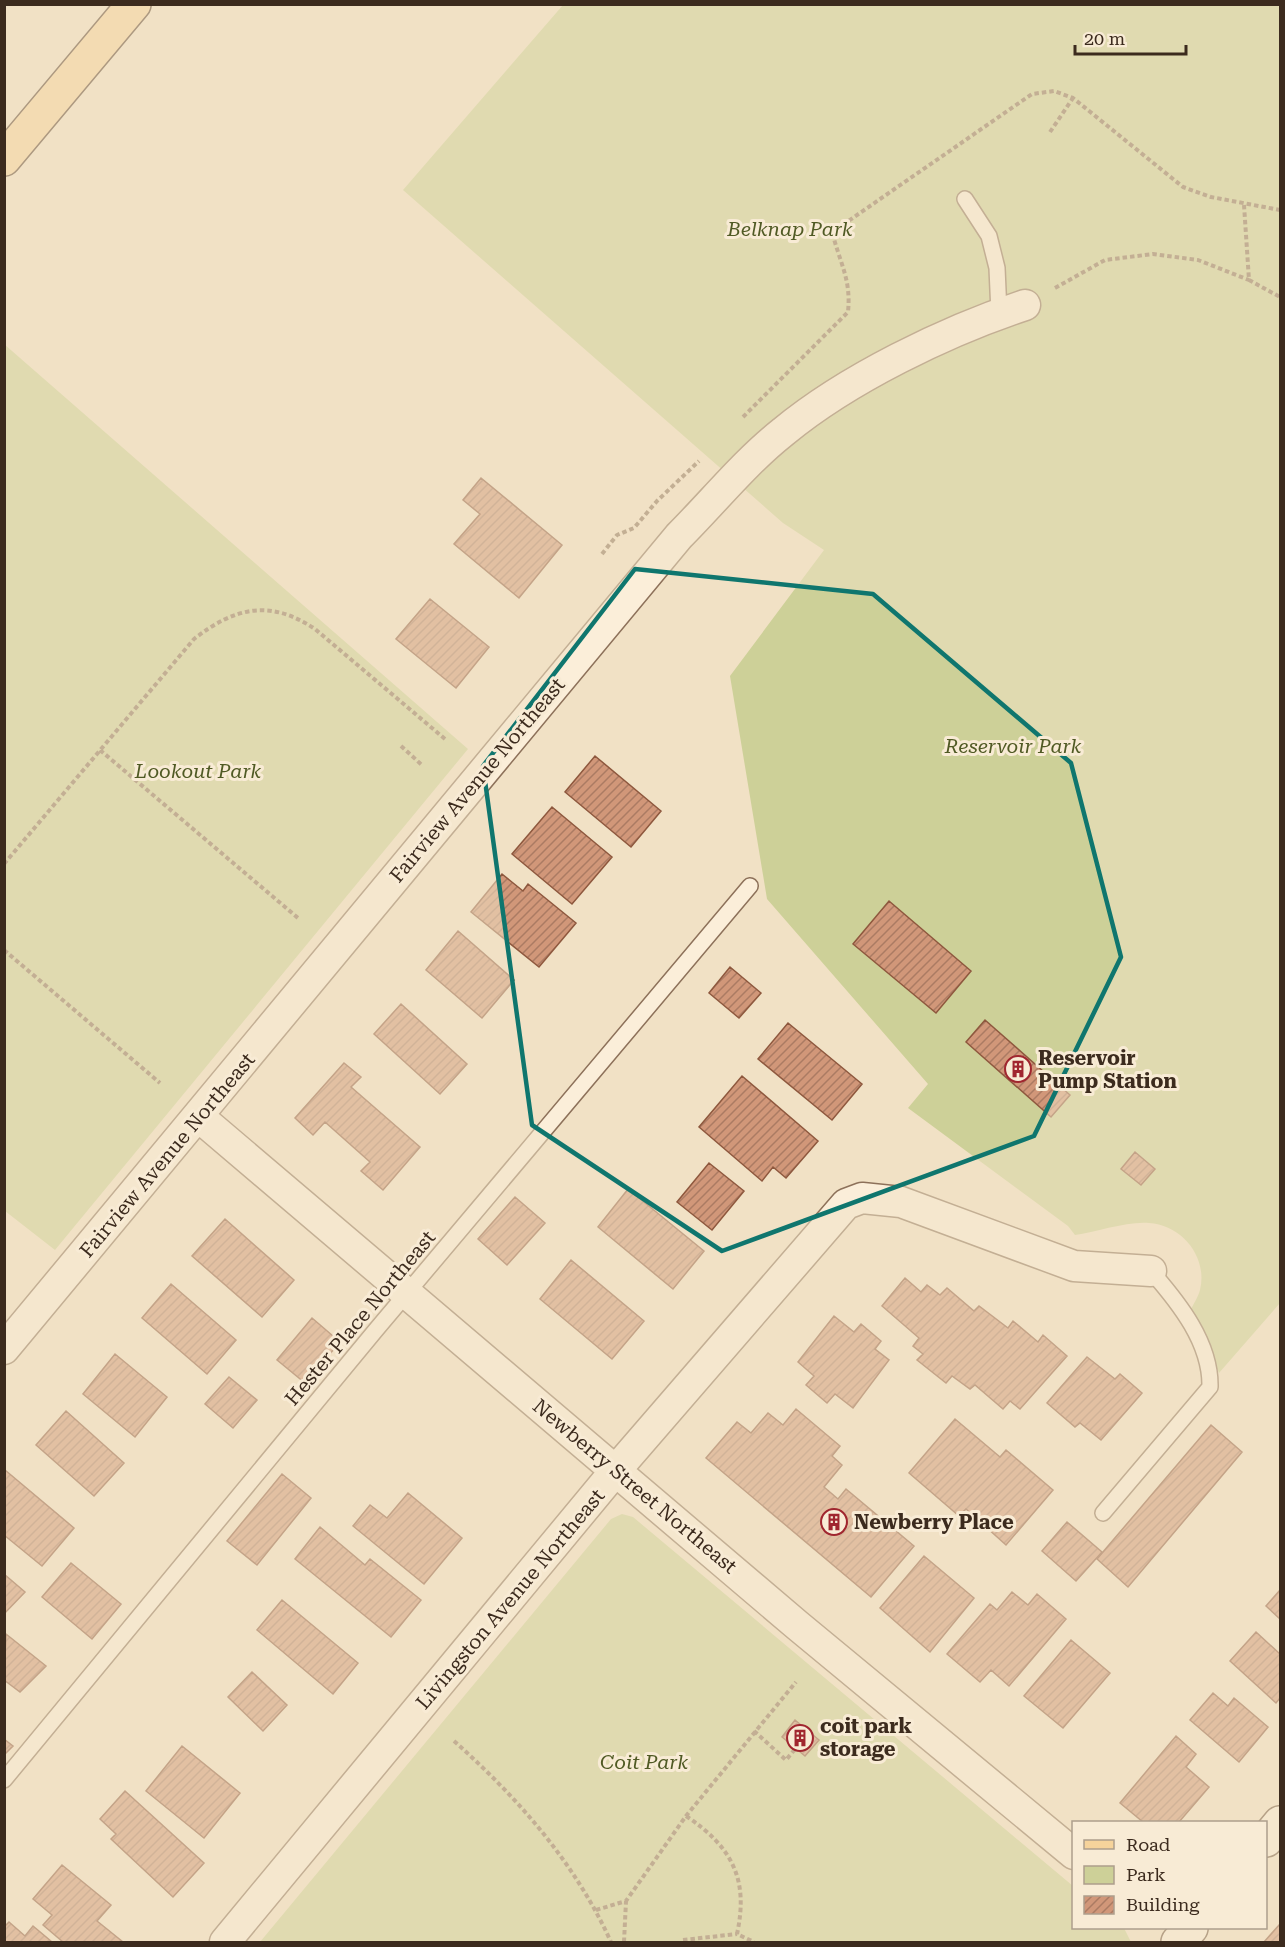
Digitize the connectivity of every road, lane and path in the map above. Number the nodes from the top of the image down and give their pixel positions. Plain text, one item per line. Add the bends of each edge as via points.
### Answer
1 (134, 4) edge
2 (1073, 98) junction
3 (1050, 132) dead end
4 (4, 159) edge
5 (965, 199) dead end
6 (1244, 205) junction
7 (1281, 210) edge
8 (1249, 280) junction
9 (1281, 297) edge
10 (1012, 309) junction
11 (736, 424) dead end
12 (704, 457) dead end
13 (602, 554) dead end
14 (445, 739) dead end
15 (401, 746) dead end
16 (100, 750) junction
17 (423, 766) dead end
18 (4, 864) edge
19 (750, 886) dead end
20 (298, 918) dead end
21 (4, 950) edge
22 (160, 1083) dead end
23 (198, 1116) junction
24 (1151, 1271) joint
25 (407, 1294) junction
26 (4, 1349) edge
27 (616, 1470) junction
28 (1103, 1513) dead end
29 (796, 1682) dead end
30 (754, 1731) junction
31 (454, 1741) dead end
32 (796, 1748) dead end
33 (4, 1780) edge
34 (686, 1816) junction
35 (1281, 1823) edge
36 (1267, 1839) edge
37 (1072, 1852) edge
38 (626, 1901) junction
39 (596, 1910) junction
40 (736, 1934) junction
41 (683, 1940) dead end
42 (225, 1942) edge
43 (611, 1942) edge
44 (624, 1942) edge
45 (754, 1942) edge

1 - 4 main road
2 - 3 path
2 - 6 path via 1183,187
2 - 11 path via 1054,92 1032,94 844,224 834,239 847,274 848,312
5 - 10 lane via 989,236
6 - 7 path
6 - 8 path
8 - 9 path
8 - 10 path via 1198,261 1153,254 1105,260
10 - 23 street, Fairview Avenue Northeast via 852,384 782,432 679,536
12 - 13 path via 634,528 618,535
14 - 16 path via 315,629 296,616 260,609 230,615 194,639
15 - 17 path
16 - 18 path
16 - 20 path
19 - 25 lane, Hester Place Northeast
21 - 22 path
23 - 25 street, Newberry Street Northeast
23 - 26 street, Fairview Avenue Northeast
24 - 27 street, Livingston Avenue Northeast via 1074,1266 901,1202 862,1198 846,1204
24 - 28 lane via 1180,1304 1207,1361 1210,1387
25 - 27 street, Newberry Street Northeast
25 - 33 lane, Hester Place Northeast
27 - 37 street, Newberry Street Northeast
27 - 42 street, Livingston Avenue Northeast
29 - 30 path
30 - 32 path via 786,1760
30 - 34 path
31 - 39 path via 532,1818
34 - 38 path
34 - 40 path via 708,1830 734,1864 743,1899
35 - 36 street
38 - 39 path
38 - 44 path
39 - 43 path
40 - 41 path
40 - 45 path

